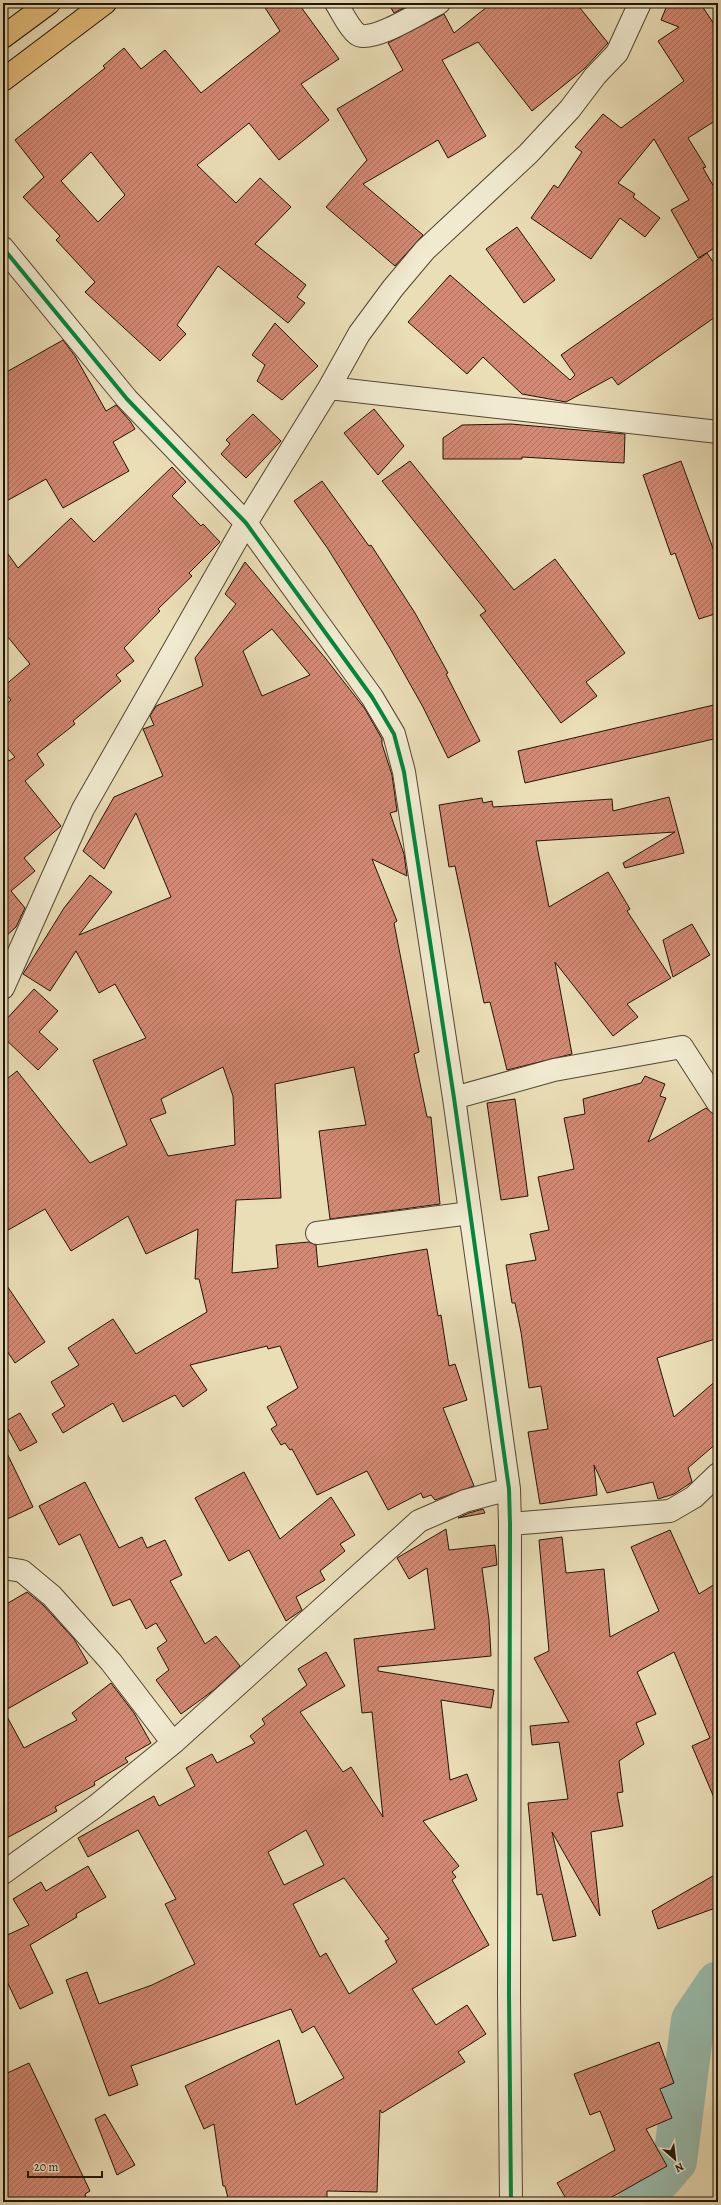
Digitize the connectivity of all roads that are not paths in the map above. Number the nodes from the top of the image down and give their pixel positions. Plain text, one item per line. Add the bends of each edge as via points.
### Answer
1 (49, 3) edge
2 (105, 3) edge
3 (336, 3) edge
4 (439, 3) edge
5 (640, 3) edge
6 (3, 37) edge
7 (3, 80) edge
8 (3, 248) edge
9 (330, 388) junction
10 (718, 432) edge
11 (246, 523) junction
12 (5, 979) edge
13 (454, 1098) junction
14 (718, 1103) edge
15 (470, 1212) junction
16 (317, 1233) dead end
17 (718, 1474) edge
18 (508, 1489) junction
19 (510, 1524) junction
20 (3, 1568) edge
21 (173, 1743) junction
22 (3, 1873) edge
23 (511, 2202) edge

1 - 6 main road
2 - 7 main road
3 - 4 street via 357,34 365,37 384,32
5 - 9 street via 617,53 595,76 570,109 528,154 426,250 392,288 359,334
8 - 11 street via 127,398
9 - 10 street
9 - 11 street
11 - 12 street via 83,809
11 - 13 street via 372,697 394,734 404,772
13 - 14 street via 554,1070 682,1047
13 - 15 street
15 - 16 street
15 - 18 street
17 - 19 street via 694,1497 670,1511
18 - 19 street
18 - 21 street via 465,1501 419,1521
19 - 23 street
20 - 21 street via 22,1571 52,1596 111,1662
21 - 22 street via 96,1806

